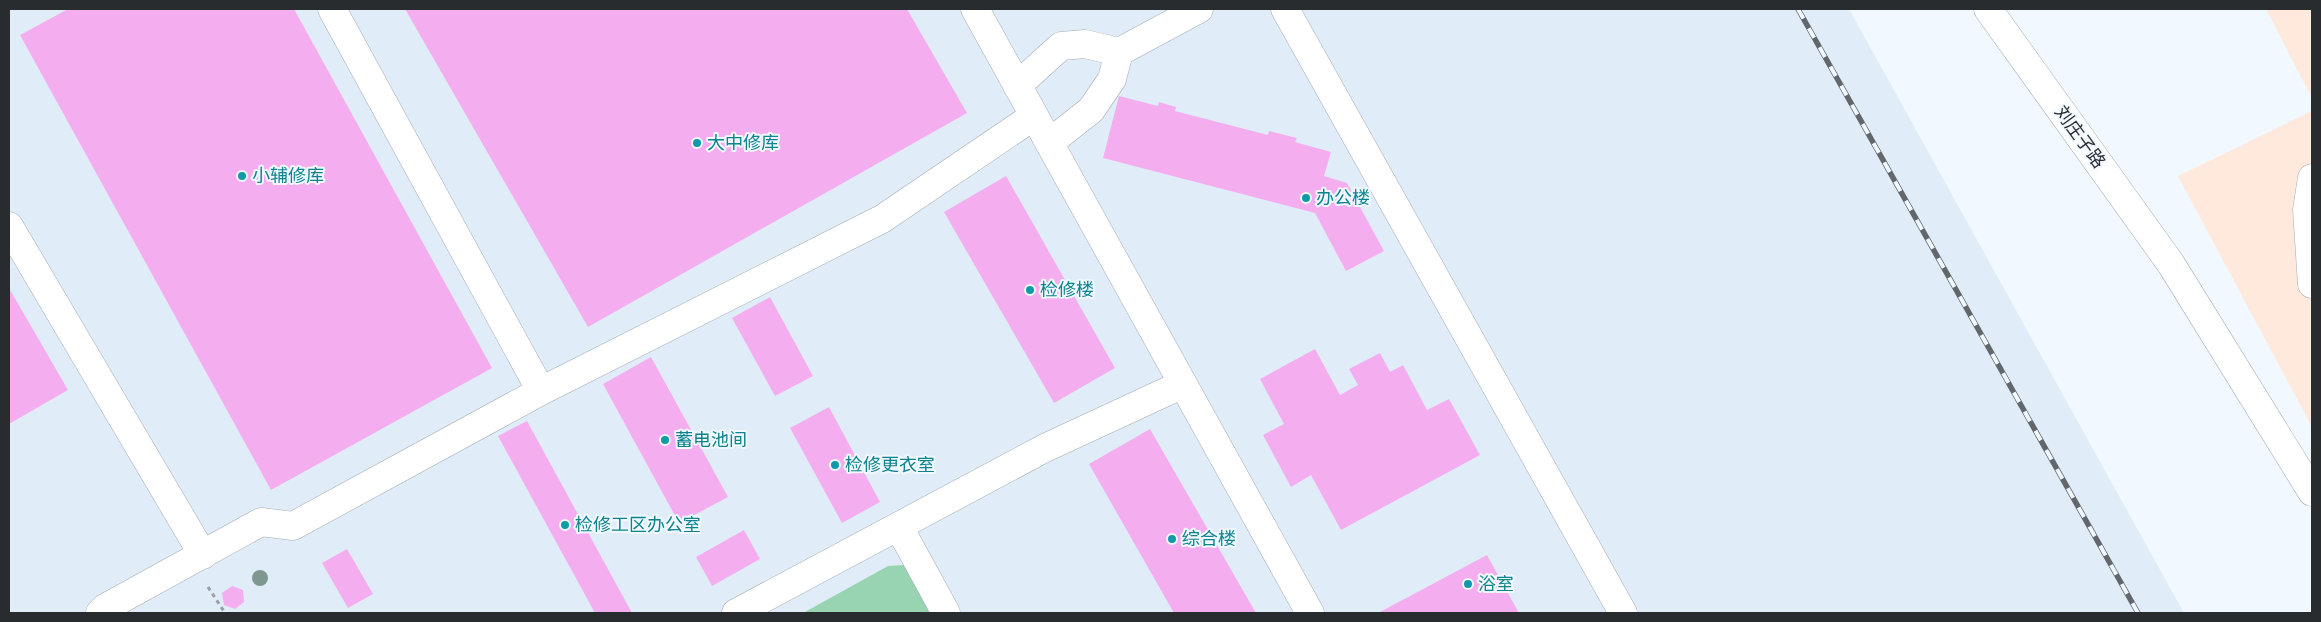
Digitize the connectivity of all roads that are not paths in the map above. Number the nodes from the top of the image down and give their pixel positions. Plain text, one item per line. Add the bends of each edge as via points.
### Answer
1 (332, 9) edge
2 (975, 9) edge
3 (1199, 9) edge
4 (1285, 9) edge
5 (1988, 9) edge
6 (1119, 52) junction
7 (1017, 86) junction
8 (1034, 116) junction
9 (1049, 144) junction
10 (2312, 178) edge
11 (9, 226) edge
12 (2312, 284) edge
13 (1183, 384) junction
14 (541, 391) junction
15 (2312, 492) edge
16 (898, 527) junction
17 (203, 554) junction
18 (100, 613) edge
19 (736, 613) edge
20 (946, 613) edge
21 (1310, 613) edge
22 (1623, 613) edge

1 - 14 street
2 - 7 street
3 - 6 street
4 - 22 street
5 - 15 street, 刘庄子路 via 2171,264
6 - 7 street via 1085,44 1061,46
6 - 9 street via 1112,79 1091,110
7 - 8 street
8 - 9 street
8 - 14 street via 882,219
9 - 13 street
10 - 12 street via 2307,210
11 - 17 street
13 - 16 street via 1045,448
13 - 21 street
14 - 17 street via 293,526 261,522
16 - 19 street
16 - 20 street
17 - 18 street

